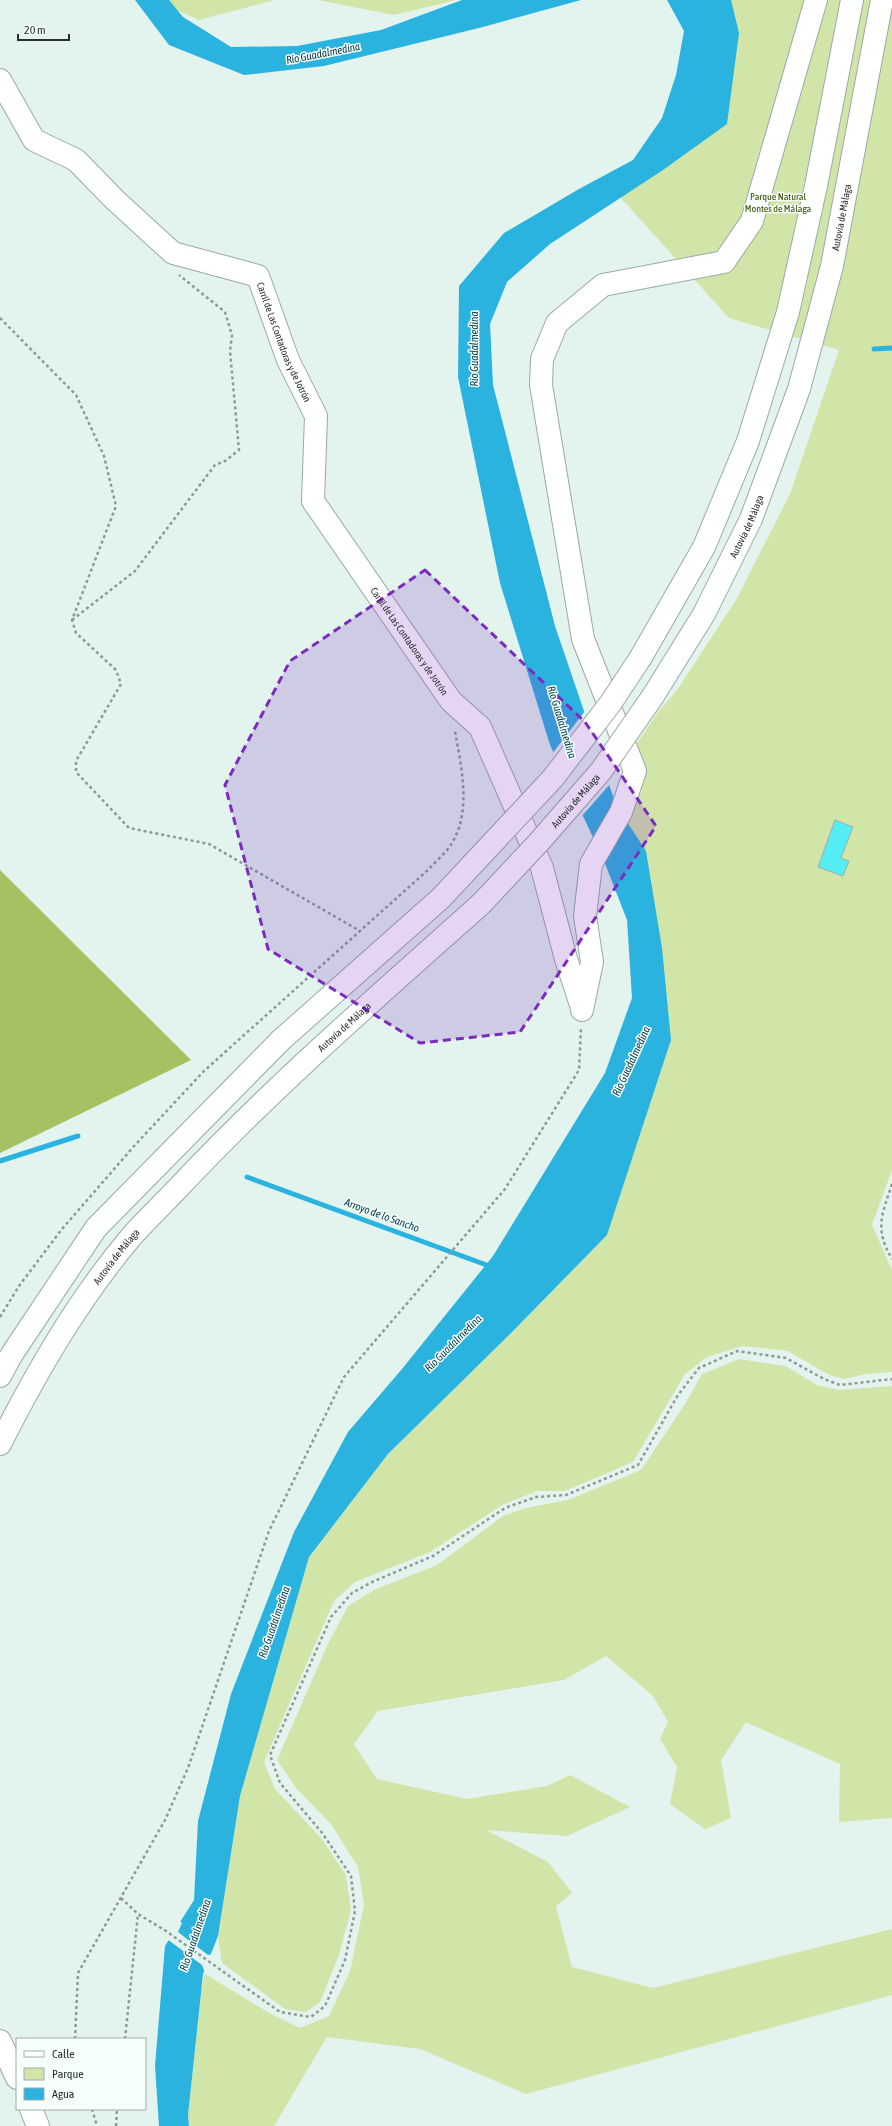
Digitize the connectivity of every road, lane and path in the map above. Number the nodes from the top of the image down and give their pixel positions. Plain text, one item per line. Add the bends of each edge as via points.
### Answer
1 (816, 0) edge
2 (852, 0) edge
3 (882, 0) edge
4 (0, 80) edge
5 (177, 273) dead end
6 (0, 318) edge
7 (72, 620) junction
8 (451, 701) junction
9 (360, 931) junction
10 (582, 1010) junction
11 (892, 1184) edge
12 (892, 1259) edge
13 (0, 1317) edge
14 (0, 1376) edge
15 (892, 1379) edge
16 (0, 1444) edge
17 (121, 1898) junction
18 (138, 1914) junction
19 (75, 2038) edge
20 (125, 2038) edge
21 (0, 2041) edge
22 (16, 2076) edge
23 (31, 2110) edge
24 (92, 2110) edge
25 (117, 2110) edge
26 (38, 2126) edge
27 (97, 2126) edge
28 (116, 2126) edge

1 - 10 main road via 752,221 724,262 602,285 557,323 542,359 540,385 583,639 635,771 621,812 591,864 585,916 592,962
2 - 14 main road, bridge via 816,186 788,312 748,441 704,547 641,657 610,704 553,778 441,898 281,1040 96,1228 20,1341
3 - 16 main road, Autovía de Málaga, bridge via 832,266 799,389 751,519 704,614 653,696 601,771 539,842 481,904 302,1064 205,1159 131,1238 70,1318 29,1386
4 - 8 main road, Carril de Las Contadoras y de Jotrón via 34,140 76,160 173,253 258,276 288,360 316,416 313,501
5 - 7 path via 225,312 232,335 230,351 239,450 215,465 135,571
6 - 7 path via 76,395 104,456 116,506
7 - 9 path via 76,633 116,670 121,684 76,761 76,772 129,828 209,844
8 - 9 path via 464,789 460,820 452,843 429,869
8 - 10 main road via 480,727 542,868
9 - 13 path via 204,1071 62,1229 19,1286
10 - 17 path via 579,1070 505,1189 344,1376 270,1531 188,1768 165,1820
11 - 12 path via 881,1219 883,1243
15 - 18 path via 840,1385 786,1358 737,1351 699,1368 678,1395 638,1465 566,1495 536,1497 505,1508 433,1556 372,1582 352,1594 331,1617 270,1755 280,1783 323,1834 351,1876 355,1911 345,1960 325,2006 311,2017 280,2012
17 - 18 path
17 - 19 path via 78,1973
18 - 20 path
21 - 22 main road
23 - 26 main road
24 - 27 path
25 - 28 path

